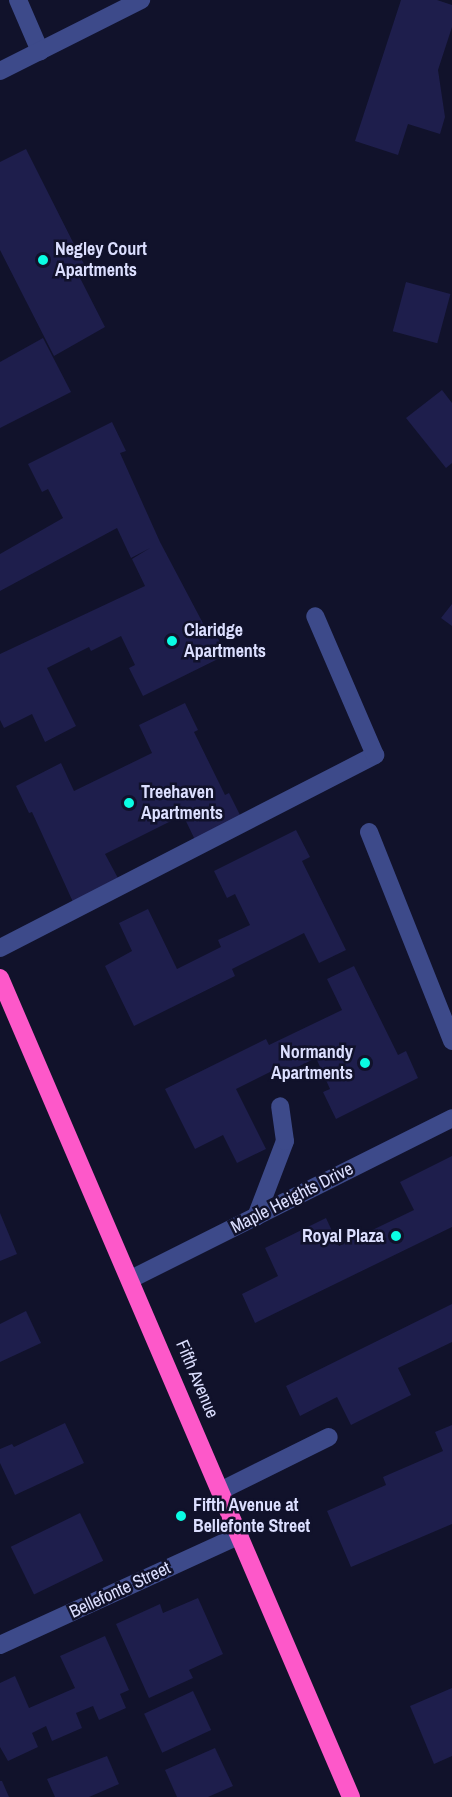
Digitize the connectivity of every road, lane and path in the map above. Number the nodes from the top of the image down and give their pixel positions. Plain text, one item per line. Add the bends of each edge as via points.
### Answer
1 (18, 0) edge
2 (141, 0) edge
3 (40, 51) junction
4 (0, 71) edge
5 (315, 616) dead end
6 (369, 832) dead end
7 (0, 948) edge
8 (0, 978) edge
9 (452, 1041) edge
10 (280, 1106) dead end
11 (452, 1118) edge
12 (256, 1216) junction
13 (131, 1279) junction
14 (329, 1437) dead end
15 (222, 1490) junction
16 (240, 1536) junction
17 (0, 1646) edge
18 (351, 1797) edge

1 - 3 street
2 - 3 street
3 - 4 street
5 - 7 street via 375,755
6 - 9 street
8 - 13 highway, Fifth Avenue
10 - 12 street via 285,1141
11 - 12 street, Maple Heights Drive
12 - 13 street, Maple Heights Drive
13 - 15 highway, Fifth Avenue
14 - 15 street
15 - 16 highway, Fifth Avenue
16 - 17 street, Bellefonte Street
16 - 18 highway, Fifth Avenue

